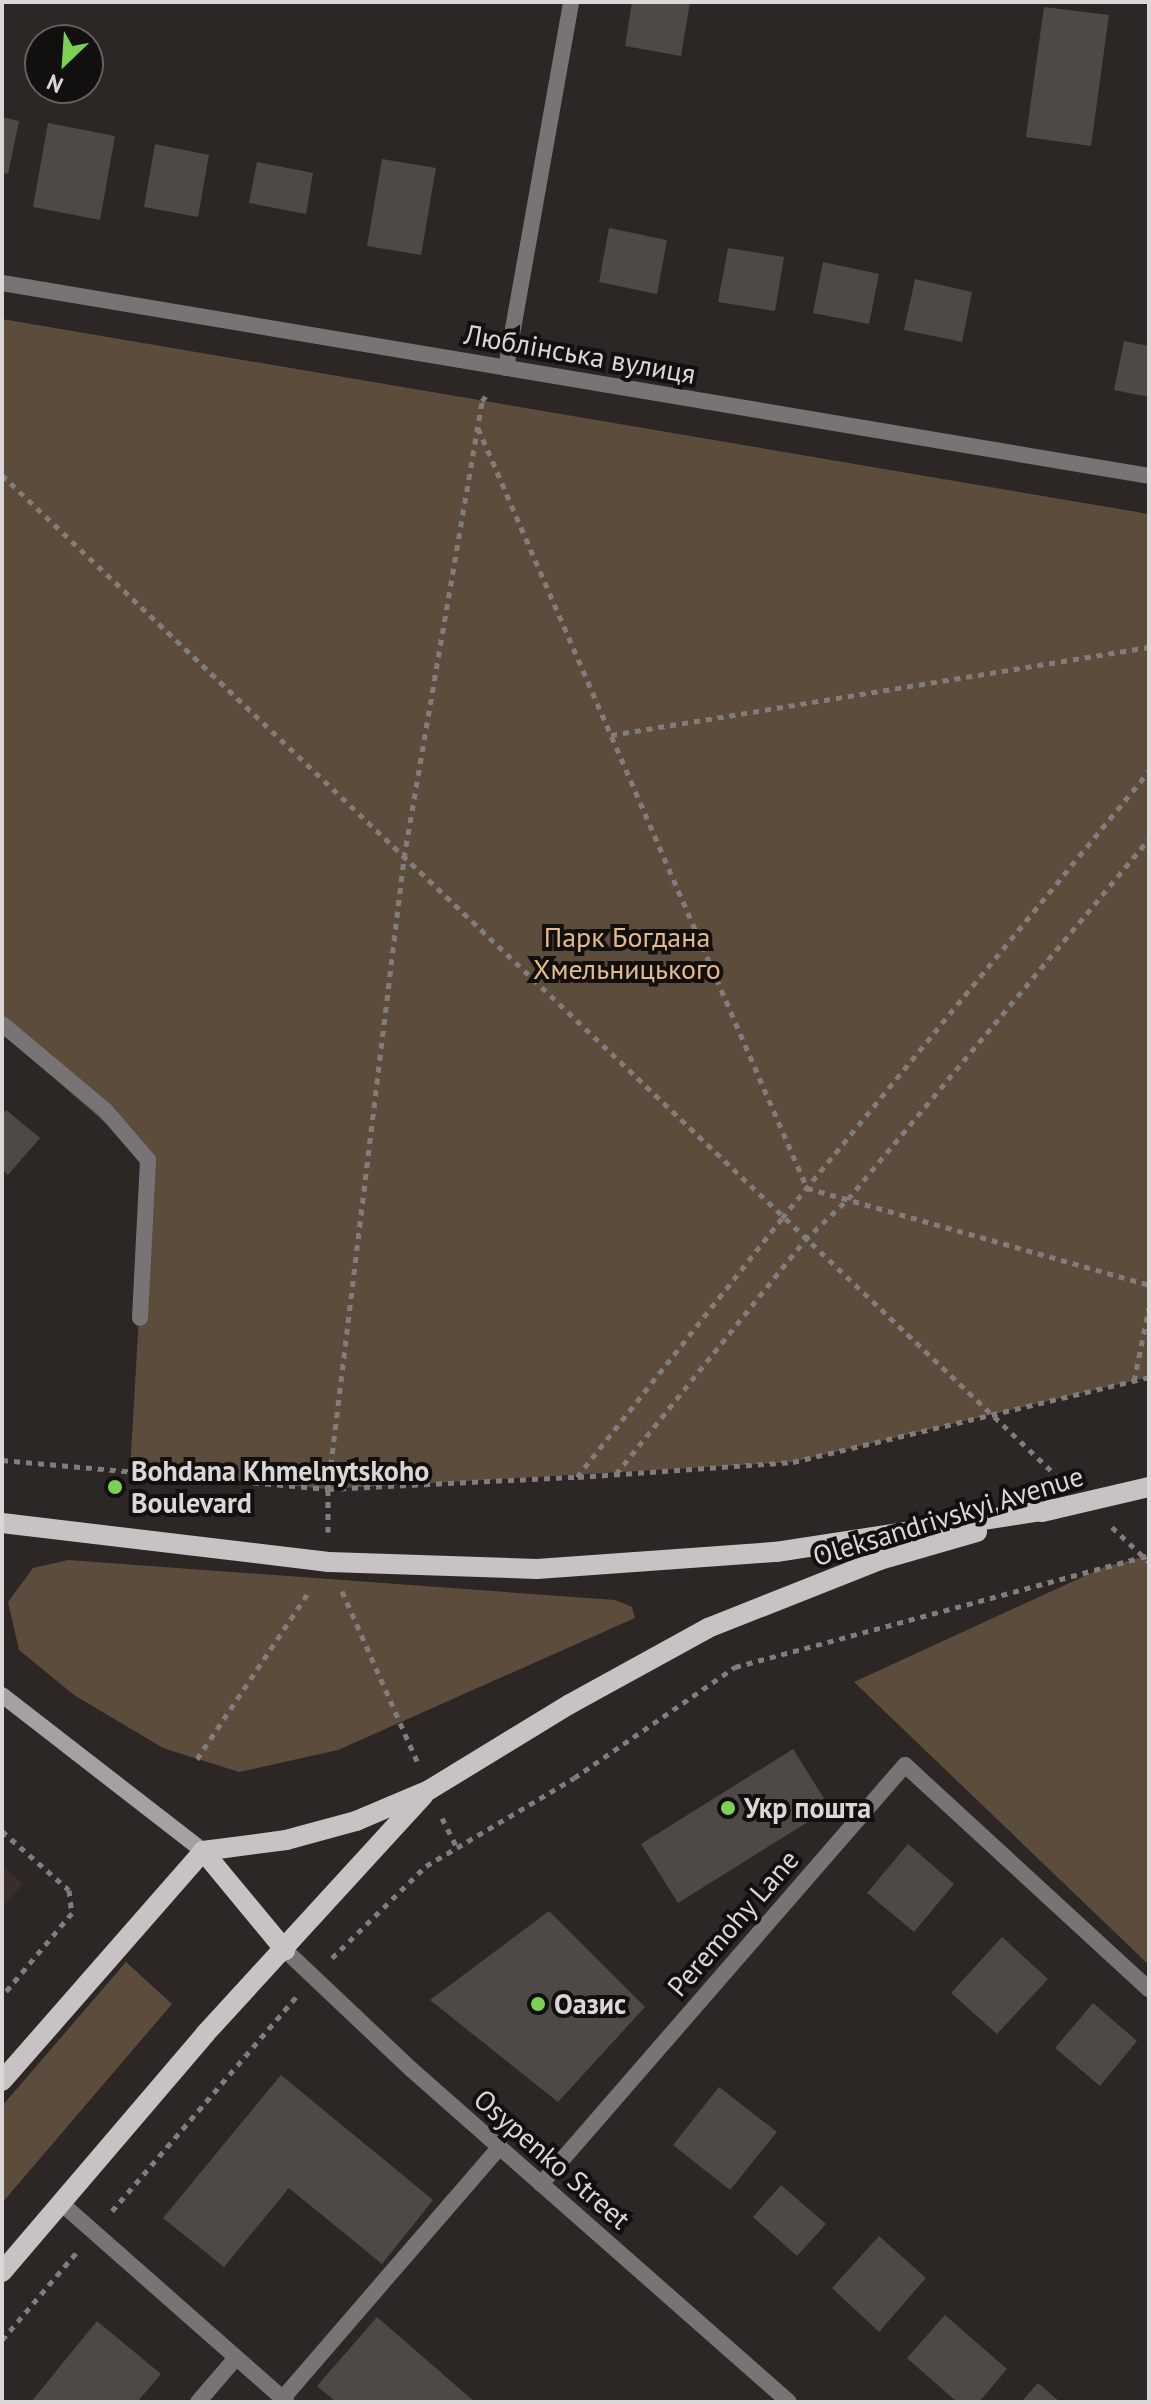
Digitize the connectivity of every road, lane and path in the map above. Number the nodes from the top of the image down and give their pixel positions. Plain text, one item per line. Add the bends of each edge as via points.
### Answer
1 (571, 2) edge
2 (2, 283) edge
3 (506, 368) junction
4 (478, 426) junction
5 (2, 475) edge
6 (1149, 476) edge
7 (1149, 647) edge
8 (611, 735) junction
9 (1149, 771) edge
10 (1149, 839) edge
11 (404, 858) junction
12 (2, 1024) edge
13 (807, 1188) junction
14 (848, 1199) junction
15 (782, 1218) junction
16 (805, 1240) junction
17 (1149, 1285) edge
18 (1149, 1308) edge
19 (140, 1318) dead end
20 (1149, 1377) edge
21 (1134, 1381) junction
22 (989, 1414) junction
23 (2, 1460) edge
24 (616, 1474) junction
25 (577, 1477) junction
26 (1149, 1487) edge
27 (328, 1489) junction
28 (1085, 1502) junction
29 (1054, 1509) junction
30 (2, 1523) edge
31 (1146, 1556) edge
32 (329, 1562) junction
33 (1149, 1562) edge
34 (2, 1695) edge
35 (197, 1759) dead end
36 (429, 1790) junction
37 (2, 1831) edge
38 (203, 1851) junction
39 (285, 1950) junction
40 (313, 1977) junction
41 (1149, 1989) edge
42 (2, 1996) edge
43 (2, 2081) edge
44 (500, 2147) junction
45 (541, 2184) junction
46 (61, 2203) junction
47 (94, 2232) junction
48 (2, 2272) edge
49 (2, 2340) edge
50 (236, 2358) junction
51 (285, 2400) edge
52 (198, 2402) edge
53 (789, 2402) edge

1 - 3 street
2 - 3 street, Люблінська вулиця
3 - 4 path via 482,401
3 - 6 street, Люблінська вулиця
4 - 8 path
4 - 11 path
5 - 11 path
7 - 8 path
8 - 13 path
9 - 13 path
10 - 14 path
11 - 15 path
11 - 27 path
12 - 19 street via 105,1110 148,1160
13 - 14 path
13 - 15 path
14 - 16 path
14 - 17 path
15 - 16 path
15 - 25 path
16 - 22 path
16 - 24 path
18 - 21 path
20 - 21 path
21 - 22 path
22 - 24 path via 793,1462
22 - 28 path
23 - 27 path
24 - 25 path
25 - 27 path
26 - 28 main road, Oleksandrivskyi Avenue
27 - 32 path
28 - 29 main road, Oleksandrivskyi Avenue
28 - 31 path
29 - 32 main road via 745,1554 537,1569
29 - 36 main road, Oleksandrivskyi Avenue via 880,1560 708,1628
30 - 32 main road
31 - 33 path
31 - 40 path via 735,1667 574,1778 426,1866
32 - 35 path
32 - 36 path
34 - 38 main road
36 - 38 main road, Oleksandrivskyi Avenue via 342,1825 286,1840
36 - 39 main road, Oleksandrivskyi Avenue
37 - 42 path via 69,1890 72,1913
38 - 39 main road
38 - 43 main road
39 - 40 street, Osypenko Street
39 - 46 main road via 205,2034
40 - 44 street, Osypenko Street
40 - 47 path
41 - 45 street, Peremohy Lane via 905,1765
44 - 45 street, Osypenko Street
44 - 51 street
45 - 53 street, Osypenko Street
46 - 47 street
46 - 48 main road
47 - 49 path
47 - 50 street
50 - 51 street
50 - 52 street

